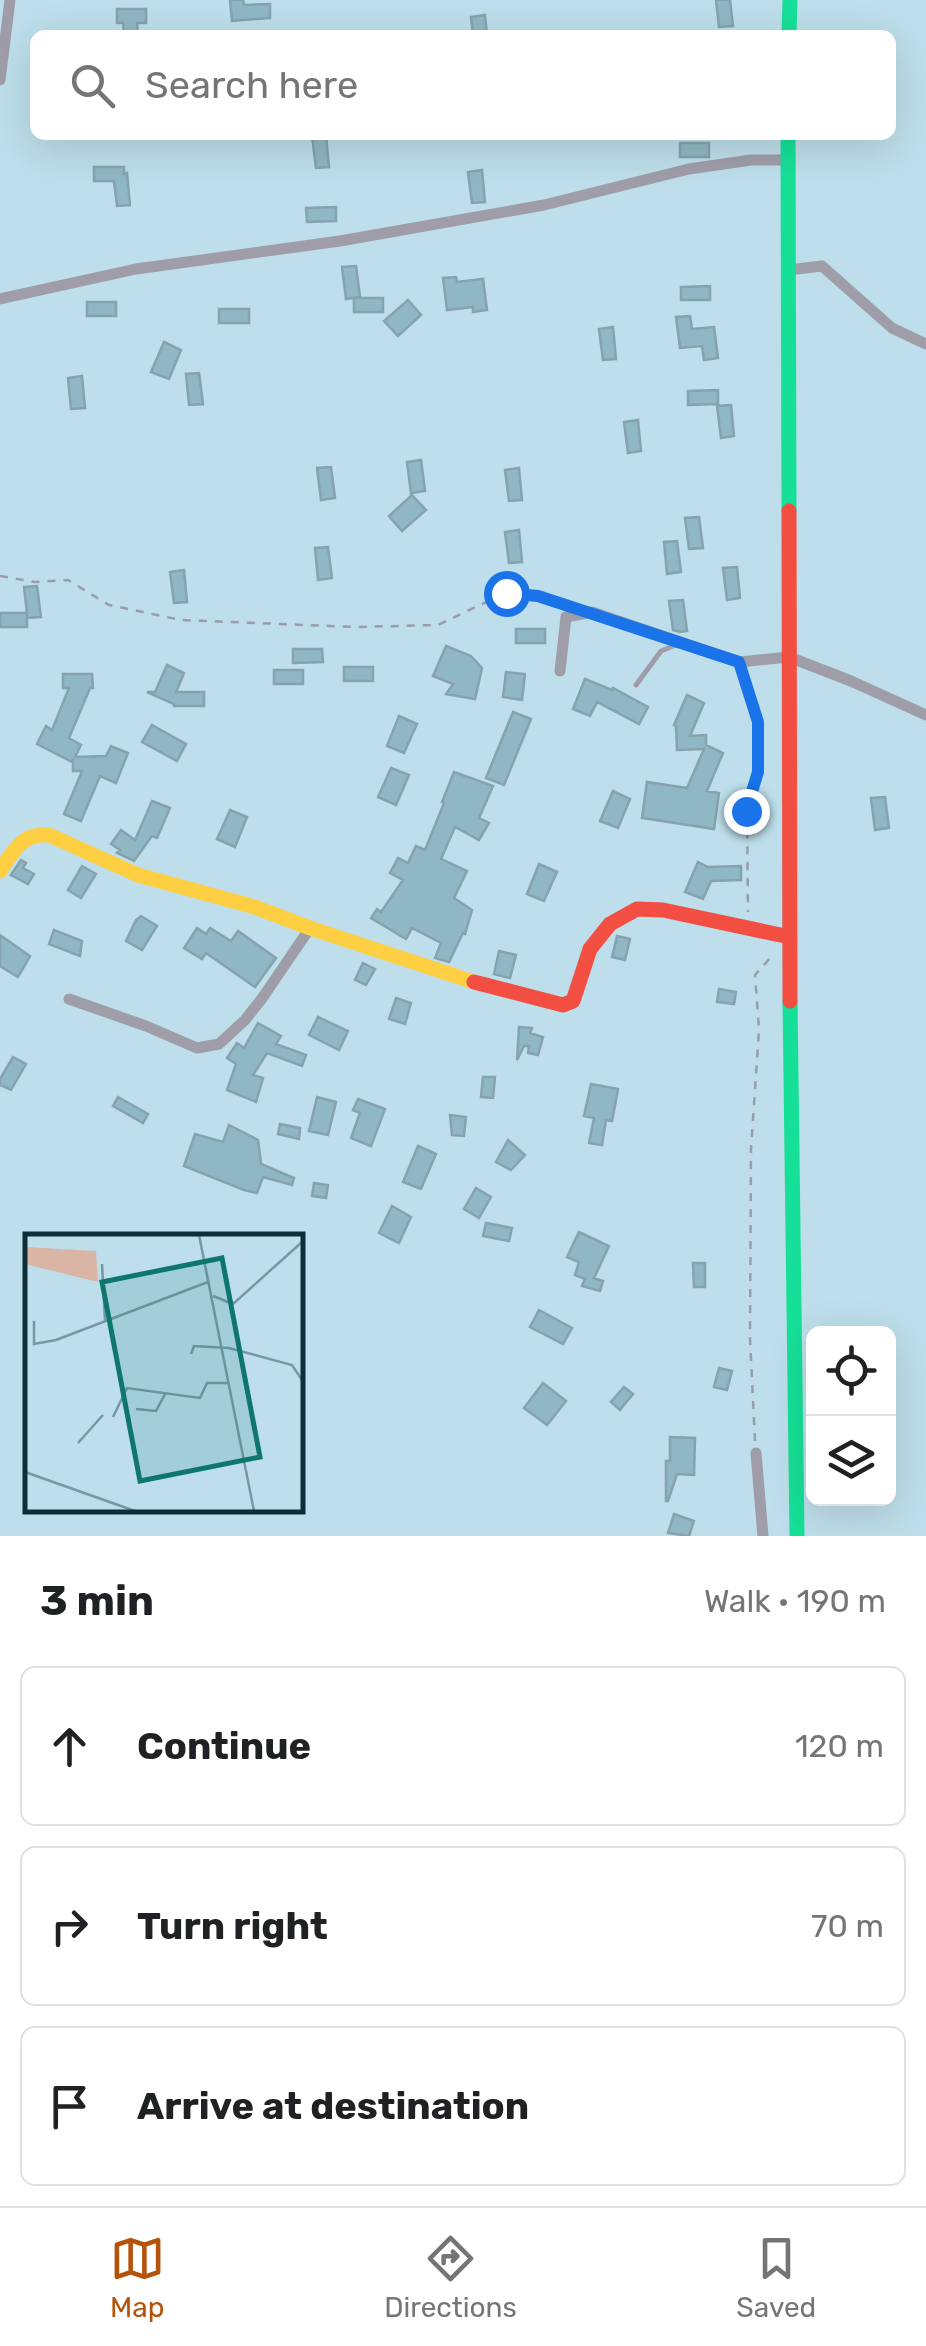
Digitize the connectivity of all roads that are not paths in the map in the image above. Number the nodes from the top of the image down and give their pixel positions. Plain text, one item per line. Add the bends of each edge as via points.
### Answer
1 (10, 0) edge
2 (790, 0) edge
3 (790, 30) edge
4 (0, 80) edge
5 (788, 140) edge
6 (788, 160) junction
7 (788, 270) junction
8 (0, 299) edge
9 (926, 344) edge
10 (680, 643) junction
11 (789, 657) junction
12 (560, 671) dead end
13 (636, 685) dead end
14 (926, 715) edge
15 (0, 870) edge
16 (310, 928) junction
17 (790, 937) junction
18 (69, 999) dead end
19 (756, 1453) road end
20 (763, 1536) edge
21 (797, 1536) edge

1 - 4 street
2 - 3 main road
5 - 6 main road
6 - 7 main road
6 - 8 street via 689,169 544,205 136,269
7 - 9 street via 822,266 892,328
7 - 11 main road
10 - 11 street via 739,662
10 - 12 street via 592,612 566,617
10 - 13 lane via 661,651
11 - 14 street
11 - 17 main road
15 - 16 main road via 25,836 49,834 138,875
16 - 17 main road via 563,1005 573,1001 590,949 610,924 638,909
16 - 18 street via 219,1044 197,1048
17 - 21 main road
19 - 20 street

